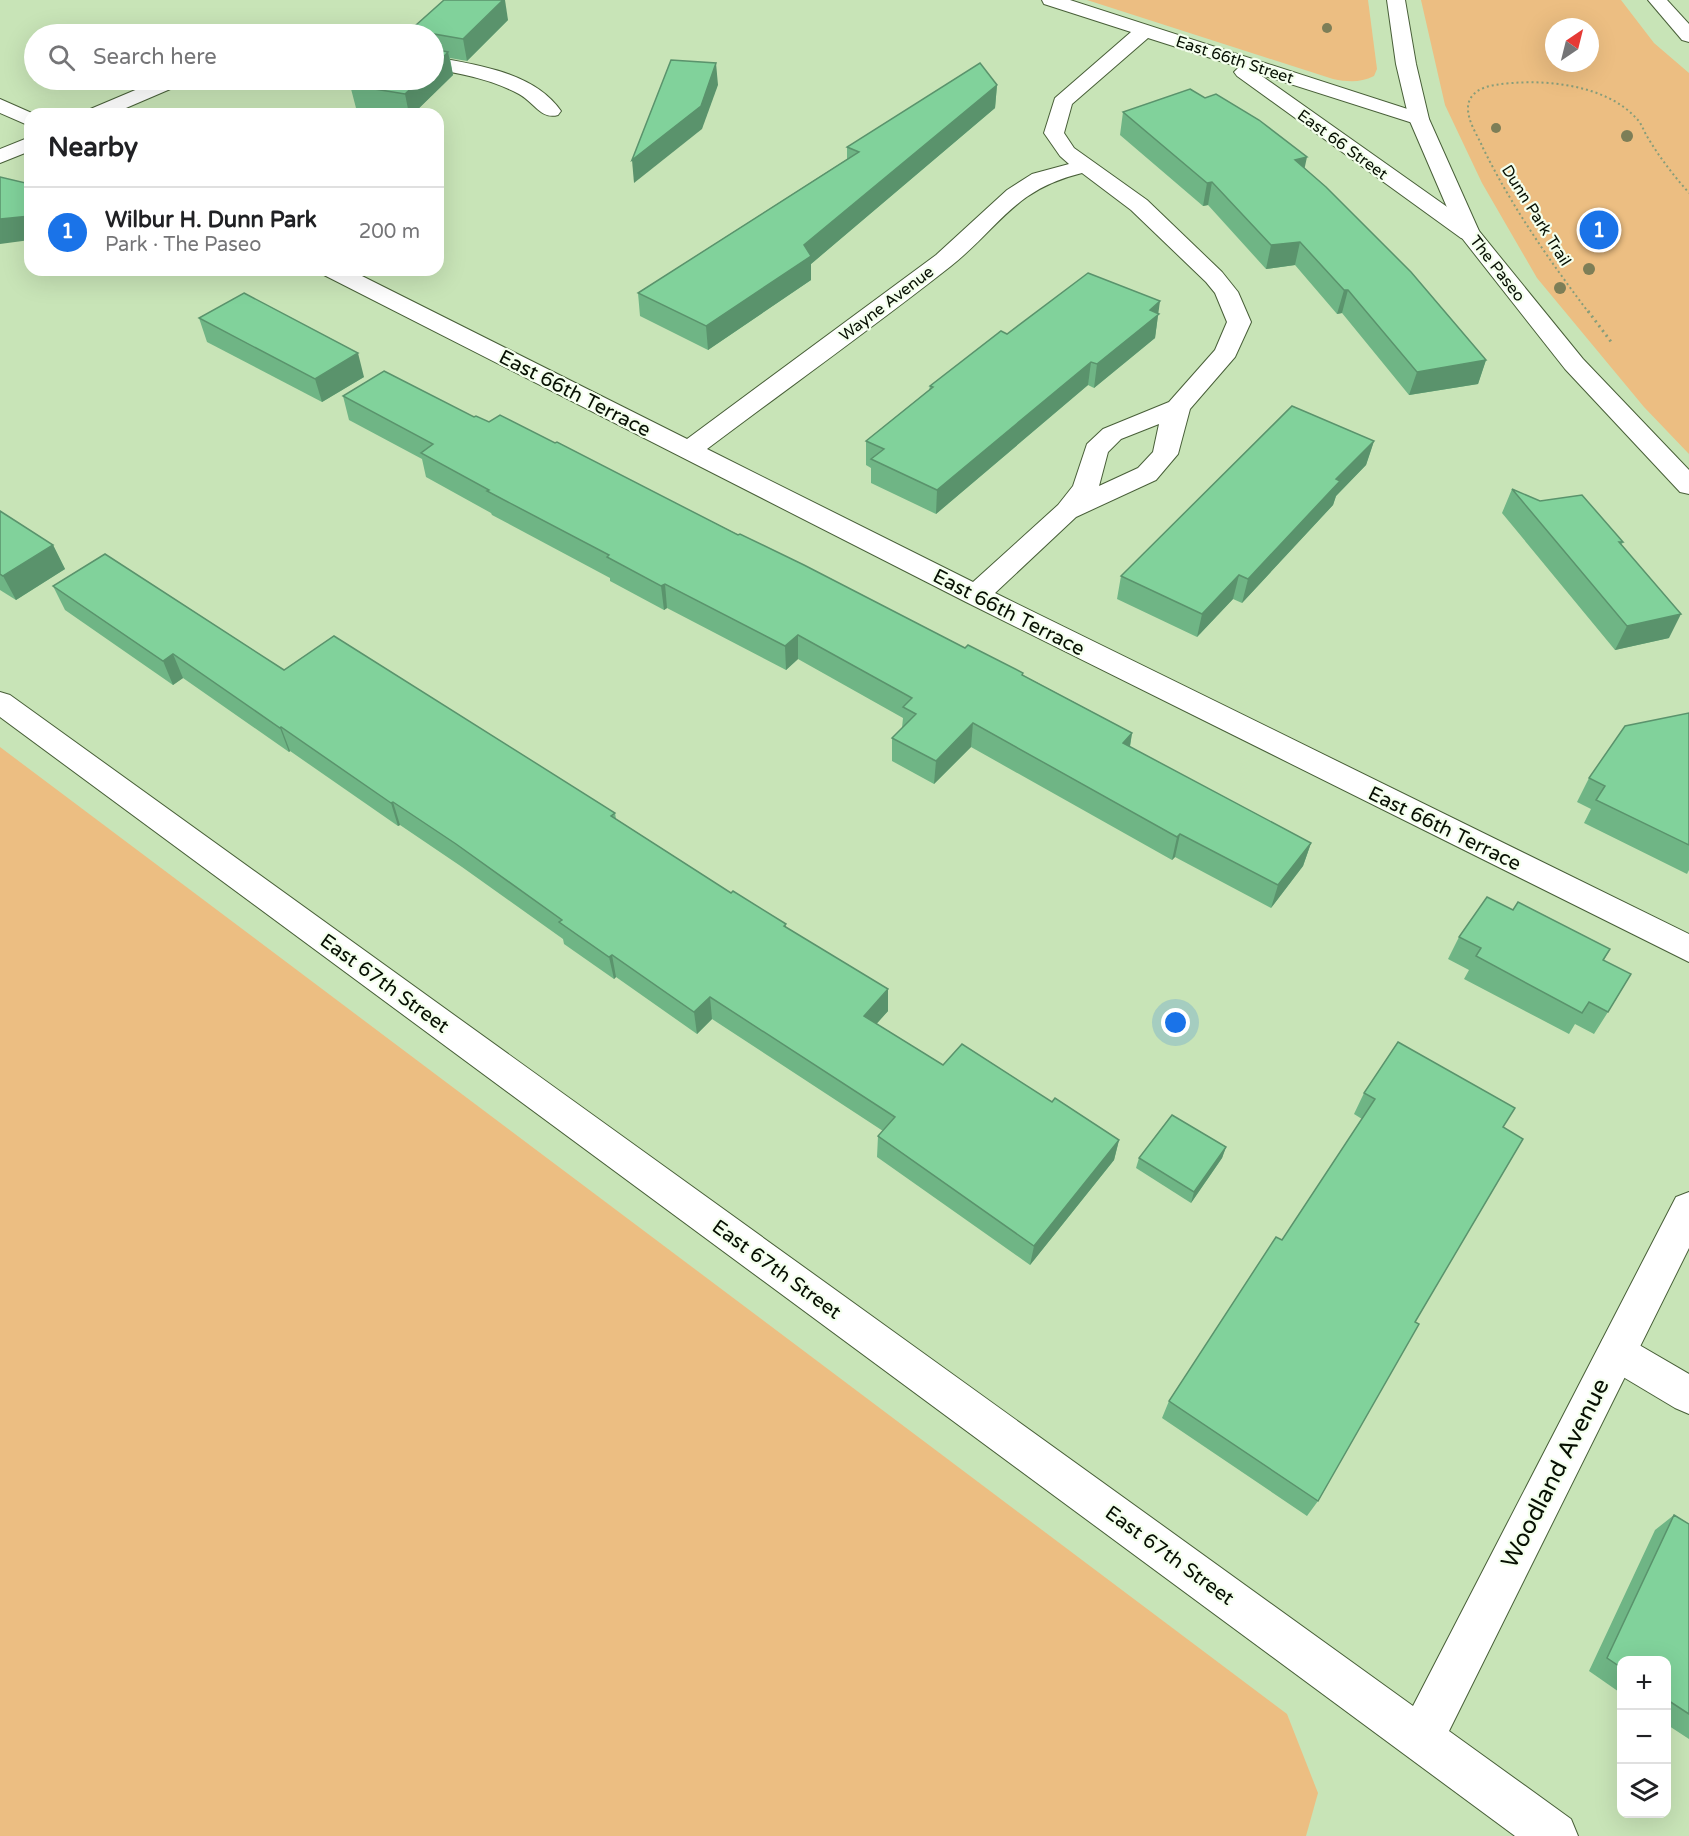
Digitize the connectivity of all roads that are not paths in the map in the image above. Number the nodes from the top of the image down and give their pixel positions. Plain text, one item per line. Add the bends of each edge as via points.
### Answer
1 (1051, 0) edge
2 (1396, 0) edge
3 (1657, 0) edge
4 (1145, 30) junction
5 (1689, 36) edge
6 (1218, 54) junction
7 (444, 65) edge
8 (151, 90) edge
9 (0, 105) edge
10 (109, 108) edge
11 (551, 111) dead end
12 (24, 117) edge
13 (1419, 119) junction
14 (24, 146) edge
15 (0, 157) edge
16 (1085, 166) junction
17 (1469, 233) junction
18 (344, 276) edge
19 (1178, 407) junction
20 (689, 450) junction
21 (1689, 486) edge
22 (1067, 511) junction
23 (976, 595) junction
24 (0, 702) edge
25 (1689, 949) edge
26 (1689, 1209) edge
27 (1616, 1352) junction
28 (1689, 1395) edge
29 (1421, 1738) junction
30 (1554, 1836) edge

1 - 4 street, East 66th Street
2 - 13 street, The Paseo
3 - 5 street
4 - 6 street, East 66th Street
4 - 16 street via 1062,102 1054,133 1067,152
6 - 13 street, East 66th Street
6 - 17 street, East 66 Street
7 - 11 street via 470,69 512,85 538,97
8 - 10 street
9 - 12 street
13 - 17 street, The Paseo
14 - 15 street
16 - 19 street via 1139,205 1214,277 1226,292 1239,322 1226,352
16 - 20 street, Wayne Avenue via 1039,179 1014,194 944,260
17 - 21 street, The Paseo via 1574,364
18 - 20 street, East 66th Terrace
19 - 22 street via 1112,434 1096,450 1085,488
19 - 22 street via 1165,454 1147,474
20 - 23 street, East 66th Terrace
22 - 23 street
23 - 25 street, East 66th Terrace
24 - 29 street, East 67th Street
26 - 27 street, Woodland Avenue
27 - 28 lane
27 - 29 street, Woodland Avenue
29 - 30 street, East 67th Street

